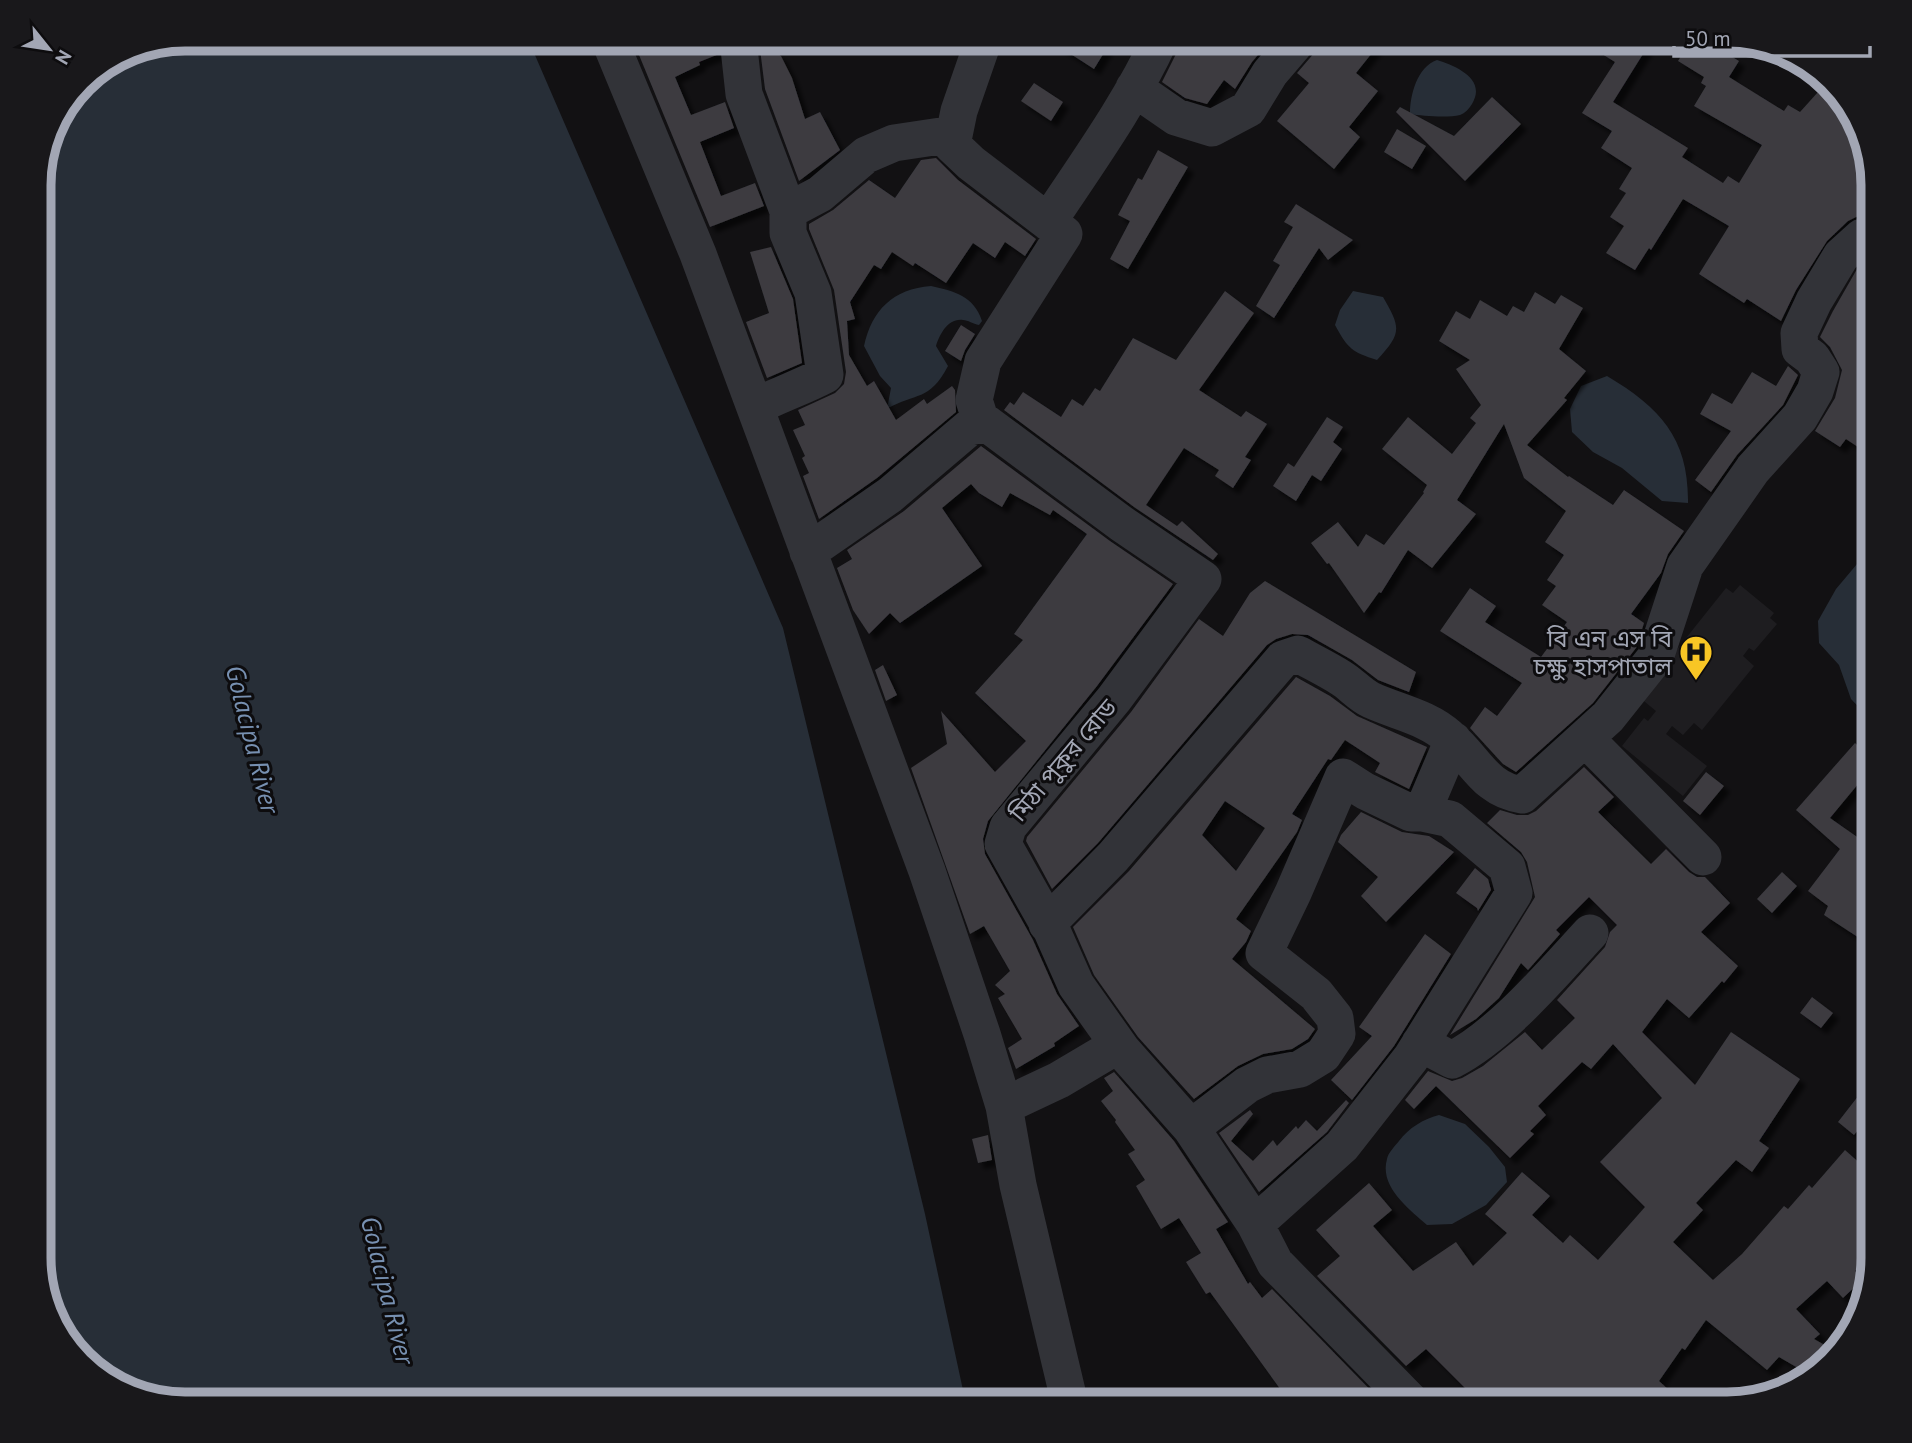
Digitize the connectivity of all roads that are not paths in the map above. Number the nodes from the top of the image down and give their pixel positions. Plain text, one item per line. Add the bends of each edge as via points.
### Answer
1 (614, 51) edge
2 (739, 51) edge
3 (980, 51) edge
4 (1153, 51) edge
5 (1288, 51) edge
6 (1134, 88) junction
7 (954, 134) junction
8 (788, 211) junction
9 (1048, 222) junction
10 (1861, 238) edge
11 (755, 407) junction
12 (981, 422) junction
13 (808, 552) junction
14 (1585, 738) junction
15 (1452, 740) junction
16 (1422, 813) junction
17 (1703, 857) dead end
18 (1047, 924) junction
19 (1590, 933) dead end
20 (1420, 1043) junction
21 (1118, 1045) junction
22 (1004, 1106) junction
23 (1191, 1128) junction
24 (1255, 1224) junction
25 (1067, 1392) edge
26 (1400, 1392) edge

1 - 11 street
2 - 8 street via 744,94
3 - 7 street
4 - 6 street
5 - 6 street via 1248,109 1212,128 1176,117
6 - 9 street
7 - 8 street via 894,143 866,155 820,194
7 - 9 street via 951,145
8 - 11 street via 788,233 813,293 825,375
9 - 12 street via 1063,234 983,361 974,400
10 - 14 street via 1841,256 1799,333 1800,349 1821,372 1815,391 1685,566 1655,659
11 - 13 street
12 - 13 street via 970,426 890,495
12 - 18 street, মিঠা পুকুর রোড via 1203,579 1114,699 1007,827 1003,844
13 - 22 street via 927,871
14 - 15 street via 1522,795 1504,792
14 - 17 street
15 - 16 street
15 - 18 street via 1416,716 1369,699 1298,654 1283,659 1113,857
16 - 20 street via 1450,820 1507,867 1514,893
16 - 23 street via 1411,814 1343,777 1264,953 1316,994 1335,1018 1337,1034 1322,1055 1300,1069 1267,1075 1247,1085
18 - 21 street, মিঠা পুকুর রোড via 1076,985
19 - 20 street via 1549,979 1471,1050 1452,1060
20 - 24 street via 1342,1146
21 - 22 street
21 - 23 street, মিঠা পুকুর রোড
22 - 25 street
23 - 24 street, মিঠা পুকুর রোড
24 - 26 street, মিঠা পুকুর রোড via 1275,1263

